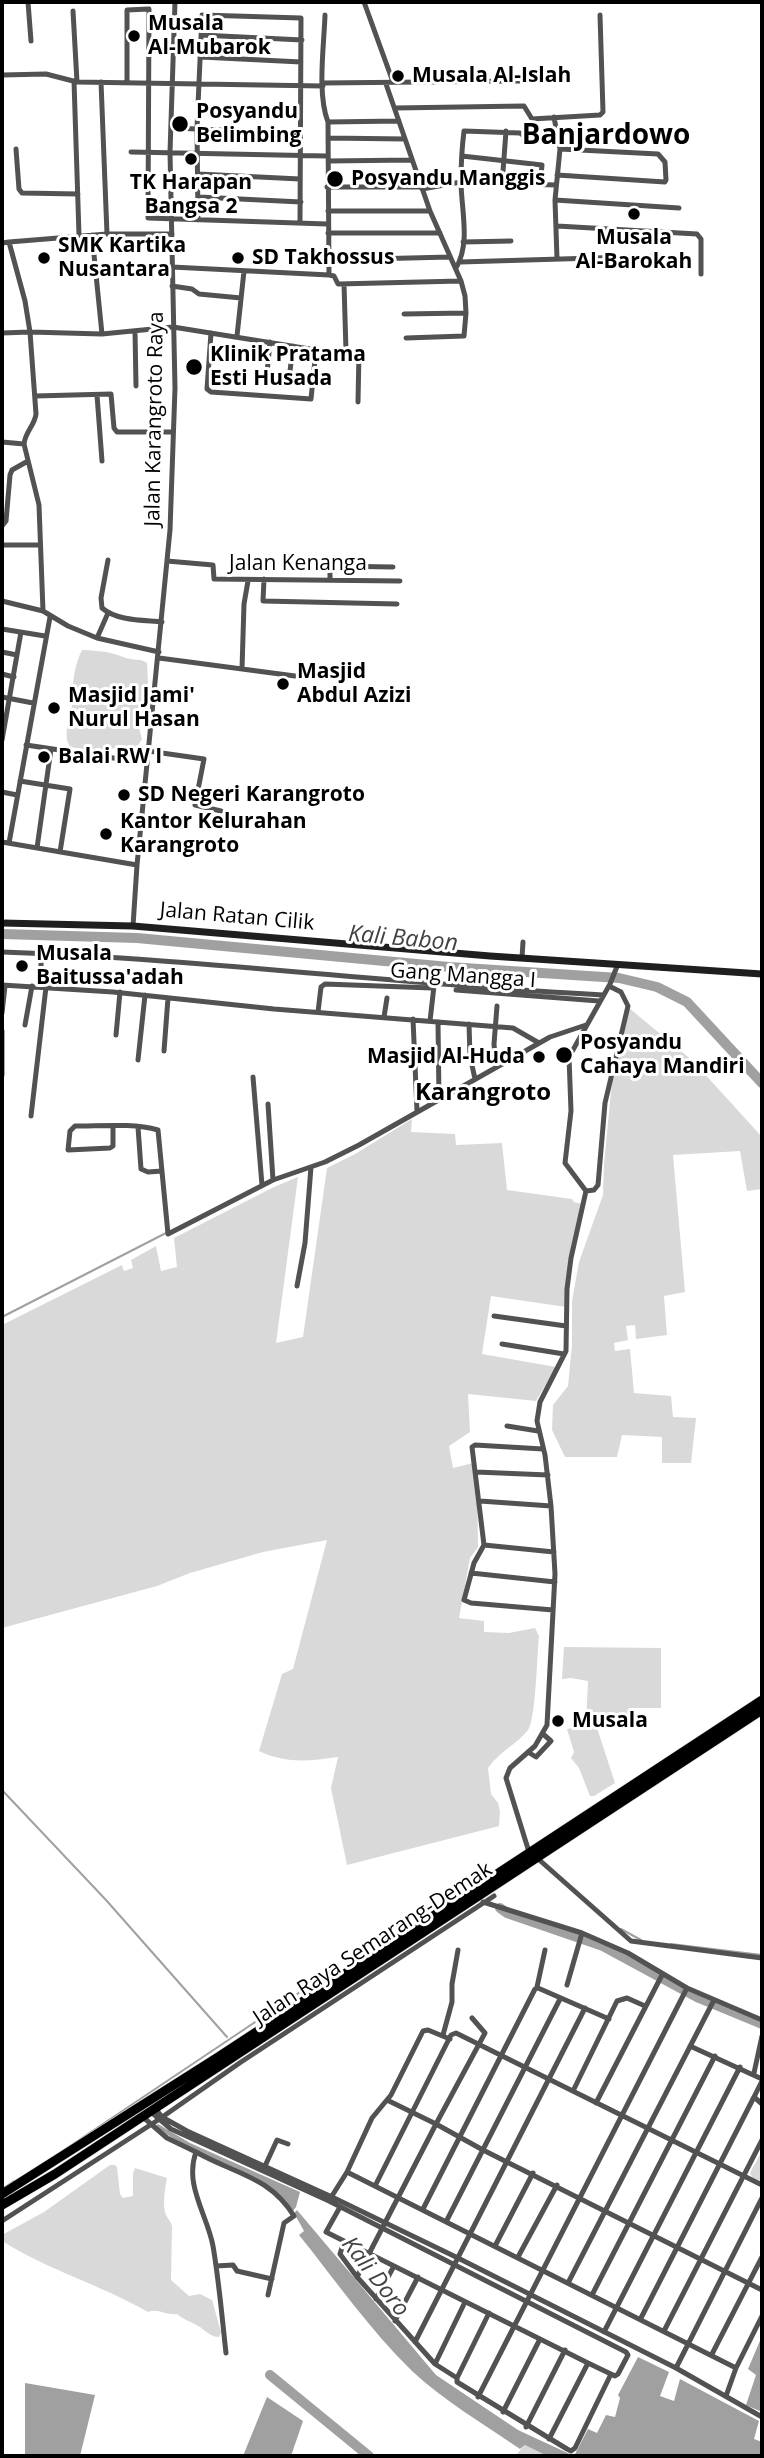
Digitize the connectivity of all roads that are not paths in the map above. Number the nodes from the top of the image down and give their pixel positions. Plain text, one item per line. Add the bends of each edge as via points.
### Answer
1 (28, 2) edge
2 (175, 2) edge
3 (364, 2) edge
4 (73, 10) dead end
5 (324, 15) dead end
6 (600, 15) dead end
7 (201, 36) junction
8 (302, 40) junction
9 (31, 41) dead end
10 (201, 57) junction
11 (301, 62) junction
12 (2, 75) edge
13 (521, 81) dead end
14 (76, 82) junction
15 (101, 82) junction
16 (127, 82) junction
17 (149, 83) junction
18 (172, 83) junction
19 (200, 83) junction
20 (390, 83) junction
21 (301, 85) junction
22 (323, 85) junction
23 (198, 107) junction
24 (397, 107) junction
25 (300, 110) junction
26 (554, 117) junction
27 (399, 121) junction
28 (327, 122) junction
29 (171, 128) junction
30 (197, 128) junction
31 (506, 131) junction
32 (300, 134) junction
33 (328, 138) junction
34 (405, 139) junction
35 (524, 142) dead end
36 (16, 149) dead end
37 (560, 149) junction
38 (147, 151) junction
39 (131, 152) dead end
40 (170, 152) junction
41 (198, 153) junction
42 (300, 156) junction
43 (461, 156) junction
44 (328, 158) junction
45 (412, 160) junction
46 (503, 162) junction
47 (198, 174) junction
48 (557, 176) junction
49 (300, 179) junction
50 (461, 182) junction
51 (502, 184) junction
52 (540, 185) junction
53 (556, 186) junction
54 (327, 187) junction
55 (426, 187) junction
56 (78, 194) junction
57 (199, 197) junction
58 (555, 200) junction
59 (301, 202) junction
60 (679, 208) dead end
61 (328, 211) junction
62 (430, 211) junction
63 (173, 219) junction
64 (198, 220) junction
65 (300, 223) junction
66 (327, 224) junction
67 (557, 226) junction
68 (328, 233) junction
69 (440, 233) junction
70 (107, 234) junction
71 (172, 234) junction
72 (92, 235) junction
73 (79, 236) junction
74 (511, 241) dead end
75 (9, 242) junction
76 (463, 242) junction
77 (2, 243) edge
78 (662, 256) dead end
79 (450, 257) junction
80 (557, 259) junction
81 (328, 260) junction
82 (460, 261) junction
83 (172, 267) junction
84 (456, 268) junction
85 (244, 271) junction
86 (701, 274) dead end
87 (329, 275) junction
88 (461, 281) junction
89 (344, 284) junction
90 (172, 286) junction
91 (241, 298) junction
92 (466, 313) junction
93 (404, 314) dead end
94 (173, 327) junction
95 (135, 331) junction
96 (30, 332) junction
97 (211, 332) junction
98 (2, 333) edge
99 (102, 334) junction
100 (237, 336) junction
101 (406, 338) dead end
102 (270, 342) junction
103 (293, 345) junction
104 (316, 350) junction
105 (346, 351) junction
106 (290, 371) dead end
107 (267, 373) dead end
108 (136, 386) dead end
109 (97, 395) junction
110 (35, 396) junction
111 (358, 402) dead end
112 (173, 432) junction
113 (2, 442) edge
114 (24, 444) junction
115 (28, 461) junction
116 (102, 461) dead end
117 (2, 526) edge
118 (2, 545) edge
119 (40, 545) junction
120 (108, 560) dead end
121 (167, 561) junction
122 (393, 567) dead end
123 (264, 579) junction
124 (330, 579) junction
125 (248, 581) junction
126 (400, 581) dead end
127 (2, 601) edge
128 (397, 604) dead end
129 (43, 611) junction
130 (108, 613) junction
131 (50, 617) junction
132 (162, 622) junction
133 (2, 629) edge
134 (21, 632) junction
135 (45, 636) junction
136 (97, 638) junction
137 (2, 652) edge
138 (18, 655) junction
139 (159, 655) junction
140 (242, 669) junction
141 (2, 674) edge
142 (295, 676) dead end
143 (14, 677) junction
144 (5, 697) edge
145 (33, 703) junction
146 (3, 720) edge
147 (2, 740) edge
148 (26, 745) junction
149 (51, 749) junction
150 (148, 751) junction
151 (147, 763) junction
152 (20, 781) junction
153 (46, 785) junction
154 (2, 792) edge
155 (18, 795) junction
156 (221, 811) dead end
157 (2, 842) edge
158 (9, 843) junction
159 (37, 848) junction
160 (60, 852) junction
161 (137, 864) junction
162 (2, 923) edge
163 (134, 926) junction
164 (523, 945) dead end
165 (2, 952) edge
166 (42, 954) junction
167 (522, 956) junction
168 (617, 967) junction
169 (762, 974) edge
170 (609, 985) junction
171 (3, 986) edge
172 (39, 987) junction
173 (434, 987) junction
174 (120, 992) junction
175 (145, 995) junction
176 (168, 998) junction
177 (387, 998) dead end
178 (601, 998) junction
179 (497, 1006) dead end
180 (318, 1012) junction
181 (2, 1013) edge
182 (384, 1017) junction
183 (413, 1019) junction
184 (430, 1021) junction
185 (438, 1021) junction
186 (469, 1024) junction
187 (25, 1025) dead end
188 (586, 1025) junction
189 (495, 1027) junction
190 (2, 1031) edge
191 (116, 1035) dead end
192 (539, 1043) junction
193 (164, 1051) dead end
194 (138, 1060) dead end
195 (496, 1067) junction
196 (2, 1075) edge
197 (253, 1077) dead end
198 (475, 1079) junction
199 (439, 1100) junction
200 (268, 1104) dead end
201 (417, 1111) junction
202 (31, 1116) dead end
203 (113, 1126) junction
204 (138, 1128) junction
205 (162, 1171) junction
206 (311, 1171) junction
207 (273, 1180) junction
208 (259, 1187) junction
209 (586, 1191) junction
210 (297, 1286) dead end
211 (494, 1316) dead end
212 (566, 1326) junction
213 (502, 1344) dead end
214 (564, 1354) junction
215 (507, 1426) dead end
216 (538, 1431) junction
217 (543, 1449) junction
218 (476, 1472) junction
219 (548, 1475) junction
220 (480, 1501) junction
221 (551, 1506) junction
222 (484, 1545) junction
223 (554, 1552) junction
224 (471, 1573) junction
225 (555, 1582) junction
226 (553, 1609) junction
227 (762, 1700) edge
228 (762, 1710) edge
229 (543, 1734) junction
230 (528, 1752) junction
231 (533, 1855) junction
232 (493, 1892) junction
233 (481, 1900) junction
234 (503, 1908) junction
235 (445, 1912) junction
236 (581, 1937) junction
237 (631, 1941) junction
238 (458, 1950) dead end
239 (545, 1950) dead end
240 (628, 1953) junction
241 (762, 1958) edge
242 (660, 1978) junction
243 (567, 1985) dead end
244 (537, 1987) junction
245 (686, 1991) junction
246 (559, 1999) junction
247 (712, 2002) junction
248 (645, 2006) junction
249 (585, 2008) junction
250 (472, 2018) dead end
251 (609, 2019) junction
252 (762, 2020) edge
253 (444, 2033) junction
254 (762, 2036) edge
255 (450, 2039) junction
256 (480, 2044) junction
257 (690, 2046) junction
258 (501, 2055) junction
259 (715, 2056) junction
260 (525, 2067) junction
261 (740, 2067) junction
262 (754, 2073) junction
263 (549, 2079) junction
264 (762, 2080) edge
265 (573, 2091) junction
266 (754, 2097) junction
267 (387, 2100) junction
268 (596, 2104) junction
269 (762, 2104) edge
270 (149, 2109) junction
271 (412, 2113) junction
272 (622, 2117) junction
273 (160, 2119) junction
274 (436, 2124) junction
275 (151, 2125) junction
276 (647, 2129) junction
277 (459, 2137) junction
278 (762, 2140) edge
279 (671, 2141) junction
280 (288, 2144) dead end
281 (214, 2150) junction
282 (483, 2150) junction
283 (197, 2152) junction
284 (696, 2153) junction
285 (210, 2159) junction
286 (508, 2161) junction
287 (719, 2165) junction
288 (347, 2172) junction
289 (533, 2173) junction
290 (263, 2175) junction
291 (743, 2177) junction
292 (557, 2185) junction
293 (762, 2185) edge
294 (375, 2186) junction
295 (2, 2194) edge
296 (398, 2197) junction
297 (581, 2197) junction
298 (762, 2198) edge
299 (331, 2199) junction
300 (2, 2206) edge
301 (340, 2207) junction
302 (423, 2209) junction
303 (606, 2211) junction
304 (447, 2220) junction
305 (2, 2221) edge
306 (630, 2222) junction
307 (384, 2226) junction
308 (471, 2234) junction
309 (654, 2235) junction
310 (344, 2241) junction
311 (495, 2246) junction
312 (677, 2246) junction
313 (370, 2253) junction
314 (518, 2258) junction
315 (701, 2258) junction
316 (762, 2258) edge
317 (456, 2261) junction
318 (216, 2266) junction
319 (394, 2266) junction
320 (725, 2270) junction
321 (542, 2271) junction
322 (358, 2277) junction
323 (418, 2277) junction
324 (272, 2279) junction
325 (568, 2283) junction
326 (749, 2283) junction
327 (441, 2289) junction
328 (762, 2290) edge
329 (268, 2295) dead end
330 (592, 2295) junction
331 (376, 2299) junction
332 (529, 2299) junction
333 (465, 2302) junction
334 (616, 2306) junction
335 (489, 2313) junction
336 (762, 2316) edge
337 (640, 2318) junction
338 (395, 2321) junction
339 (515, 2326) junction
340 (664, 2331) junction
341 (604, 2332) junction
342 (540, 2339) junction
343 (415, 2343) junction
344 (688, 2343) junction
345 (565, 2350) junction
346 (226, 2353) dead end
347 (712, 2354) junction
348 (588, 2363) junction
349 (435, 2364) junction
350 (676, 2368) junction
351 (737, 2368) junction
352 (611, 2374) junction
353 (457, 2378) junction
354 (726, 2396) junction
355 (478, 2397) junction
356 (503, 2412) junction
357 (762, 2417) edge
358 (526, 2427) junction
359 (549, 2439) junction

1 - 9 street
2 - 18 street, Jalan Karangroto Raya
3 - 20 street
4 - 14 street
5 - 22 street
6 - 26 street via 602,114
7 - 8 street
7 - 8 street via 202,15 301,18
7 - 10 street
8 - 11 street
10 - 11 street
10 - 19 street
11 - 21 street
12 - 14 street via 46,74
13 - 20 street
14 - 15 street
14 - 56 street
15 - 16 street
15 - 70 street
16 - 17 street
16 - 17 street via 127,10 149,9
17 - 18 street
17 - 38 street
18 - 19 street
18 - 29 street, Jalan Karangroto Raya
19 - 21 street
19 - 23 street
20 - 22 street
20 - 24 street
21 - 22 street
21 - 25 street
22 - 28 street
23 - 25 street
23 - 30 street
24 - 26 street via 524,106 529,118
24 - 27 street
25 - 32 street
26 - 37 street
27 - 28 street
27 - 34 street
28 - 33 street
29 - 30 street
29 - 40 street, Jalan Karangroto Raya
30 - 32 street
30 - 41 street
31 - 35 street via 523,134
31 - 43 street via 464,130
31 - 46 street
32 - 42 street
33 - 34 street
33 - 44 street
34 - 45 street
36 - 56 street via 22,193
37 - 48 street
37 - 48 street via 659,154 665,162 666,180
38 - 39 street
38 - 40 street
38 - 63 street via 147,217
40 - 41 street
40 - 63 street, Jalan Karangroto Raya
41 - 42 street
41 - 47 street
42 - 44 street
42 - 49 street
43 - 46 street
43 - 50 street
44 - 45 street
44 - 54 street
45 - 55 street
46 - 51 street
46 - 52 street via 542,165
47 - 49 street
47 - 57 street
48 - 53 street
49 - 59 street
50 - 51 street
50 - 55 street
50 - 76 street
51 - 52 street
52 - 53 street
53 - 58 street
54 - 55 street
54 - 61 street
55 - 62 street
56 - 73 street
57 - 59 street
57 - 64 street
58 - 60 street
58 - 67 street
59 - 65 street
61 - 62 street
61 - 66 street
62 - 69 street
63 - 64 street
63 - 71 street, Jalan Karangroto Raya
64 - 65 street
65 - 66 street
66 - 68 street
67 - 80 street
67 - 86 street via 697,233
68 - 69 street
68 - 81 street
69 - 79 street
70 - 71 street
70 - 72 street
71 - 83 street, Jalan Karangroto Raya
72 - 73 street
72 - 99 street
73 - 75 street
74 - 76 street
75 - 77 street
75 - 96 street
76 - 82 street
78 - 80 street
79 - 81 street
79 - 84 street
80 - 82 street
81 - 87 street
82 - 84 street
83 - 85 street
83 - 90 street, Jalan Karangroto Raya
84 - 88 street
85 - 87 street
85 - 91 street
87 - 89 street
88 - 89 street
88 - 92 street
89 - 105 street
90 - 91 street
90 - 94 street, Jalan Karangroto Raya
91 - 100 street
92 - 93 street
92 - 101 street via 464,336
94 - 95 street
94 - 97 street
94 - 112 street, Jalan Karangroto Raya
95 - 99 street
95 - 108 street
96 - 98 street
96 - 99 street
96 - 110 street
97 - 100 street
97 - 104 street via 207,389 211,393 311,398
100 - 102 street
102 - 103 street
102 - 107 street
103 - 104 street
103 - 106 street
104 - 105 street
105 - 111 street via 359,352
109 - 110 street
109 - 112 street via 112,395 117,432
109 - 116 street
110 - 114 street via 36,418
112 - 121 street, Jalan Karangroto Raya
113 - 114 street
114 - 115 street
115 - 117 street via 12,470
115 - 119 street via 39,505
118 - 119 street
119 - 129 street
120 - 130 street via 100,603
121 - 125 street, Jalan Kenanga via 212,565 214,579
121 - 132 street, Jalan Karangroto Raya
122 - 124 street via 330,566
123 - 124 street, Jalan Kenanga
123 - 125 street, Jalan Kenanga
123 - 128 street via 263,601
124 - 126 street, Jalan Kenanga
125 - 140 street
127 - 129 street
129 - 131 street
130 - 132 street
130 - 136 street
131 - 135 street
131 - 136 street
132 - 139 street, Jalan Karangroto Raya
133 - 134 street
134 - 135 street
134 - 138 street
135 - 145 street
136 - 139 street
137 - 138 street
138 - 143 street
139 - 140 street
139 - 150 street, Jalan Karangroto Raya
140 - 142 street
141 - 143 street
143 - 144 street
144 - 145 street
144 - 146 street
145 - 148 street
146 - 147 street
148 - 149 street
148 - 152 street
149 - 151 street
149 - 153 street
150 - 151 street, Jalan Karangroto Raya
150 - 156 street via 204,759 196,806
151 - 161 street, Jalan Karangroto Raya
152 - 153 street
152 - 155 street
153 - 159 street
153 - 160 street via 71,789
154 - 155 street
155 - 158 street
157 - 158 street
158 - 159 street
159 - 160 street
160 - 161 street
161 - 163 street, Jalan Karangroto Raya
162 - 163 street, Jalan Ratan Cilik
163 - 167 street, Jalan Ratan Cilik
164 - 167 street
165 - 166 street
166 - 172 street
166 - 173 street via 142,958
167 - 168 street, Jalan Ratan Cilik
168 - 169 street, Jalan Ratan Cilik
168 - 170 street
170 - 178 street
170 - 209 street via 621,992 628,1006 605,1103 598,1185
171 - 172 street
171 - 181 street
172 - 174 street
172 - 187 street
172 - 202 street
173 - 178 street, Gang Mangga I
173 - 180 street, Gang Mangga I via 325,984
173 - 184 street
174 - 175 street
174 - 191 street
175 - 176 street
175 - 194 street
176 - 180 street
176 - 193 street
177 - 182 street
178 - 188 street
179 - 189 street
180 - 182 street
182 - 183 street
183 - 184 street
183 - 201 street
184 - 185 street
185 - 186 street
185 - 199 street
186 - 189 street
186 - 198 street
188 - 192 street
188 - 209 street via 569,1057 571,1111 564,1156
189 - 192 street via 517,1030
189 - 195 street
190 - 196 street
192 - 195 street
195 - 198 street
197 - 208 street
198 - 199 street
199 - 201 street
200 - 207 street
201 - 206 street
203 - 203 street via 110,1148 68,1150 73,1127
203 - 204 street
204 - 205 street via 158,1130
204 - 205 street via 141,1169
205 - 208 street via 168,1234
206 - 207 street
206 - 210 street
207 - 208 street
209 - 212 street via 571,1258
211 - 212 street
212 - 214 street
213 - 214 street
214 - 216 street via 540,1402
215 - 216 street
216 - 217 street
217 - 218 street via 473,1446
217 - 219 street
218 - 219 street
218 - 220 street
219 - 221 street
220 - 221 street
220 - 222 street
221 - 223 street
222 - 223 street
222 - 224 street
223 - 225 street
224 - 225 street
224 - 226 street via 466,1602
225 - 226 street
226 - 229 street
227 - 231 highway, Jalan Raya Semarang-Demak
228 - 231 highway, Jalan Raya Semarang-Demak
229 - 230 street
229 - 230 street via 551,1741 536,1757
230 - 231 street via 506,1778
231 - 232 highway, Jalan Raya Semarang-Demak
231 - 235 highway, Jalan Raya Semarang-Demak
231 - 237 street
232 - 233 highway, Jalan Raya Semarang-Demak
232 - 234 street
233 - 234 street
233 - 235 highway, Jalan Raya Semarang-Demak
233 - 273 street
234 - 236 street
235 - 270 highway, Jalan Raya Semarang-Demak
236 - 240 street
236 - 243 street
237 - 240 street
237 - 241 street
238 - 253 street
239 - 244 street
240 - 242 street
242 - 245 street
242 - 248 street
244 - 246 street
244 - 258 street
245 - 247 street
245 - 272 street
246 - 249 street
246 - 260 street
247 - 252 street
247 - 257 street
248 - 251 street via 621,1998
248 - 268 street
249 - 251 street
249 - 263 street
250 - 256 street via 485,2031
251 - 265 street
253 - 255 street
253 - 267 street via 424,2032
254 - 262 street
255 - 256 street via 456,2033
255 - 271 street
256 - 258 street
256 - 274 street
257 - 259 street
257 - 276 street
258 - 260 street
258 - 277 street
259 - 261 street
259 - 279 street
260 - 263 street
260 - 282 street
261 - 262 street
261 - 284 street
262 - 264 street
263 - 265 street
263 - 286 street
264 - 266 street
265 - 268 street
266 - 269 street
266 - 287 street
267 - 271 street
267 - 288 street via 372,2118
268 - 272 street
270 - 273 street
270 - 275 street
270 - 295 highway, Jalan Raya Semarang-Demak
270 - 300 highway, Jalan Raya Semarang-Demak
271 - 274 street
271 - 294 street
272 - 276 street
272 - 297 street
273 - 275 street
273 - 281 street
273 - 290 street
274 - 277 street
274 - 296 street
275 - 283 street
275 - 305 street
276 - 279 street
276 - 303 street
277 - 282 street
277 - 302 street
278 - 291 street
279 - 284 street
279 - 306 street
280 - 290 street via 276,2141
281 - 285 street
281 - 290 street
282 - 286 street
282 - 304 street
283 - 285 street
283 - 318 street via 192,2176
284 - 287 street
284 - 309 street
285 - 290 street
286 - 289 street
286 - 308 street
287 - 291 street
287 - 312 street
288 - 294 street
288 - 299 street
289 - 292 street
289 - 311 street
290 - 299 street
290 - 324 street via 294,2216 284,2223
291 - 293 street
291 - 315 street
292 - 297 street
292 - 314 street
294 - 296 street
296 - 302 street
296 - 307 street
297 - 303 street
297 - 321 street
298 - 320 street
299 - 301 street
299 - 307 street
301 - 307 street
301 - 310 street via 326,2232
302 - 304 street
303 - 306 street
303 - 325 street
304 - 308 street
306 - 309 street
306 - 330 street
307 - 313 street
307 - 317 street
308 - 311 street
308 - 317 street
309 - 312 street
309 - 334 street
310 - 313 street
310 - 322 street via 340,2254
311 - 314 street
312 - 315 street
312 - 337 street
313 - 319 street
313 - 322 street
314 - 321 street
315 - 320 street
315 - 340 street
316 - 326 street
317 - 327 street
317 - 332 street
318 - 324 street via 233,2265 237,2271
318 - 346 street
319 - 323 street
319 - 331 street
320 - 326 street
320 - 344 street
321 - 325 street
321 - 332 street
322 - 331 street
323 - 327 street
323 - 338 street
324 - 329 street
325 - 330 street
326 - 328 street
326 - 347 street
327 - 333 street
327 - 343 street
330 - 334 street
331 - 338 street
332 - 339 street
332 - 341 street
332 - 352 street via 626,2352 618,2374
333 - 335 street
333 - 349 street
334 - 337 street
334 - 341 street
335 - 339 street
335 - 353 street
336 - 351 street
337 - 340 street
338 - 343 street
339 - 342 street
339 - 355 street
340 - 344 street
341 - 350 street
342 - 345 street
342 - 356 street
343 - 349 street
344 - 347 street
344 - 350 street
345 - 348 street
345 - 358 street
347 - 351 street
348 - 352 street
348 - 359 street
349 - 353 street
350 - 354 street
351 - 354 street
352 - 359 street via 574,2450
353 - 355 street
354 - 357 street
355 - 356 street
356 - 358 street
358 - 359 street

